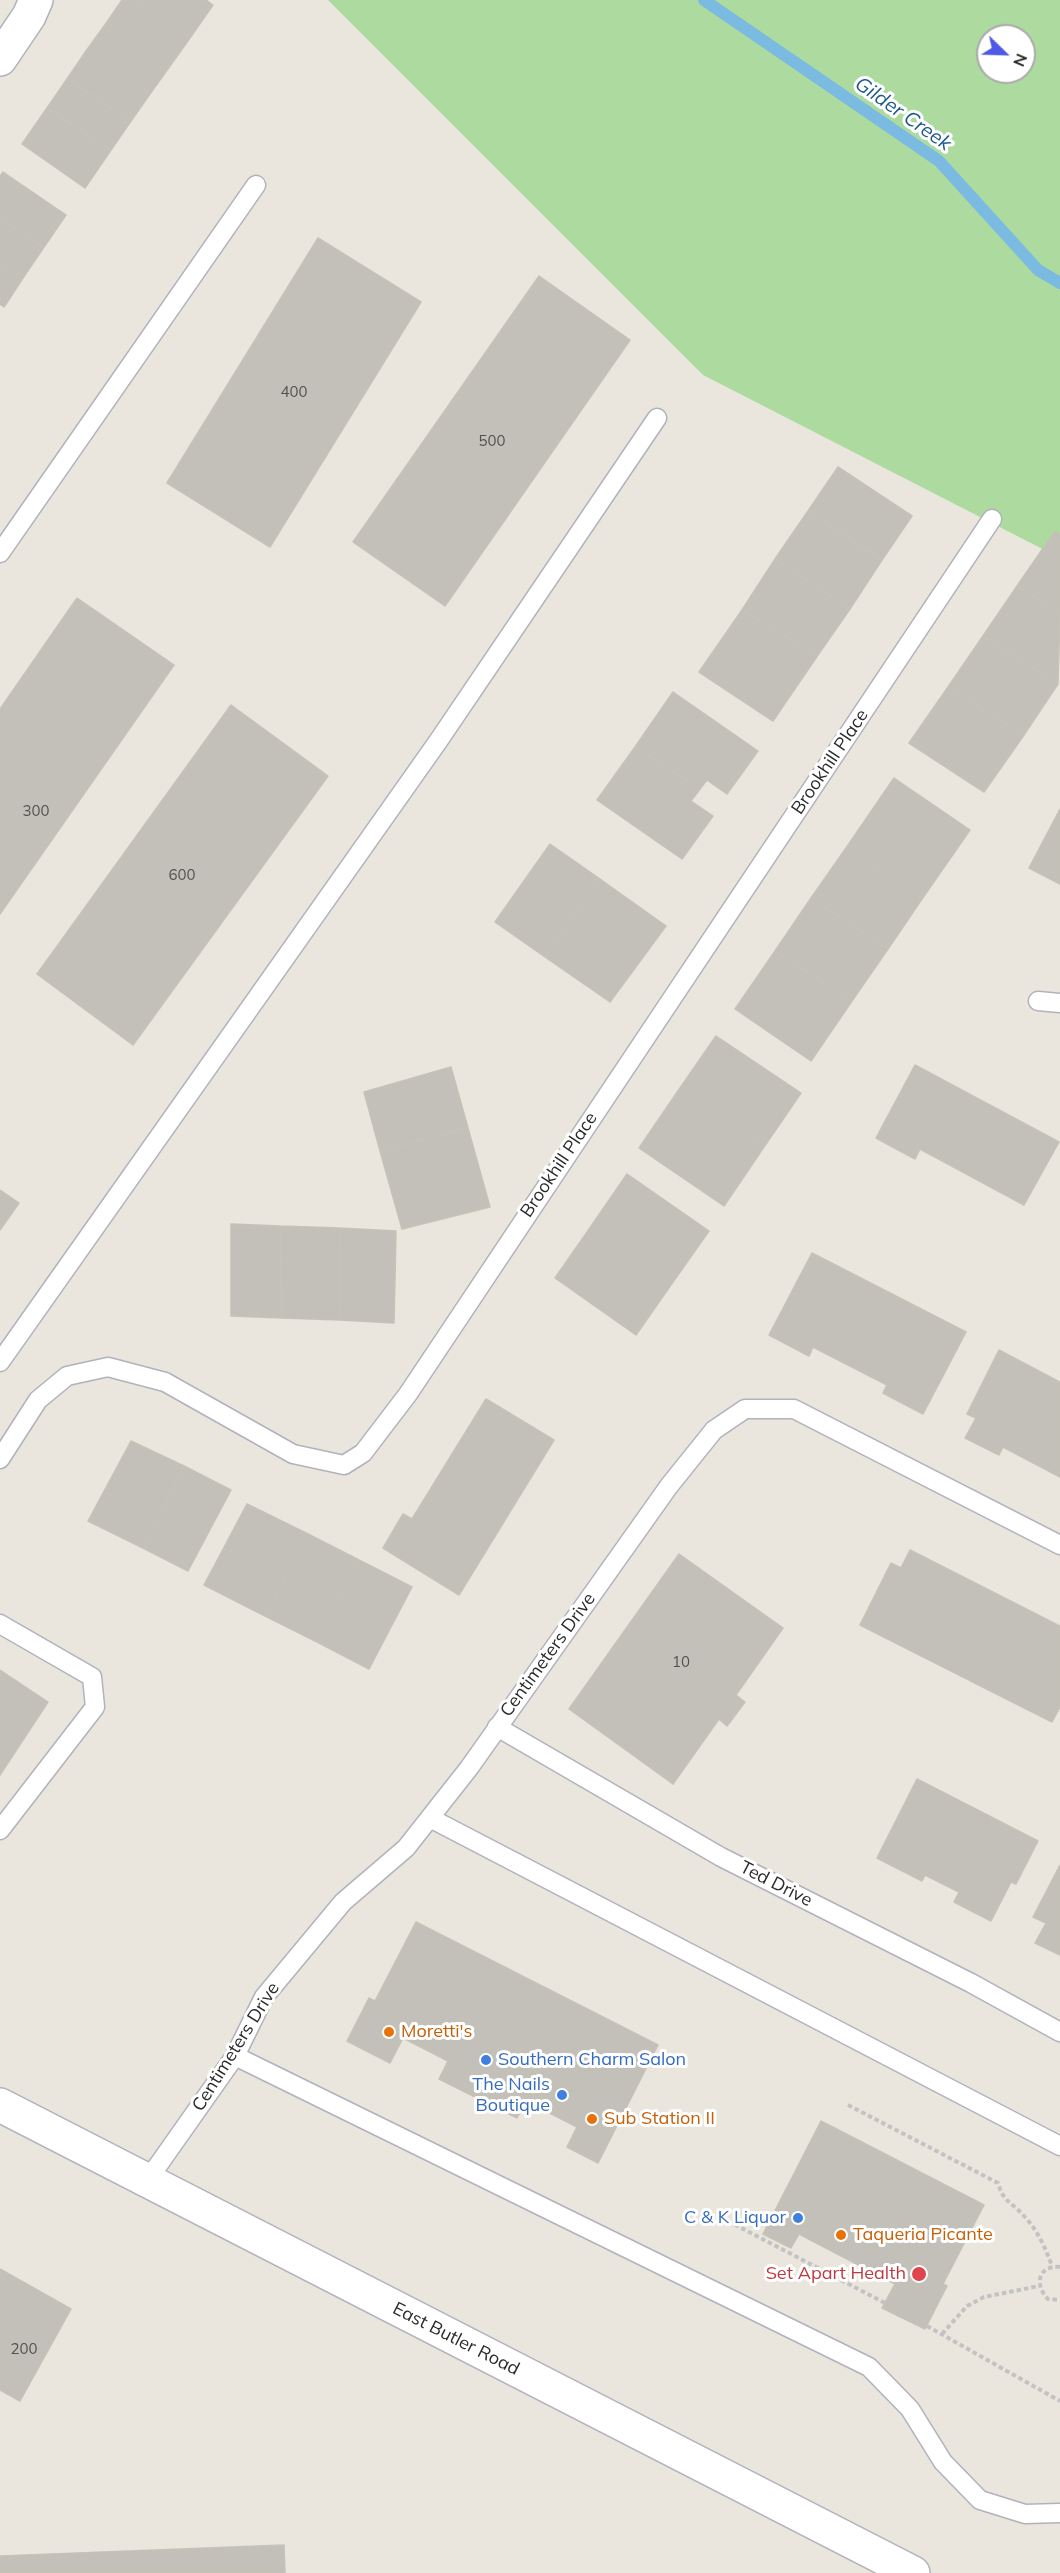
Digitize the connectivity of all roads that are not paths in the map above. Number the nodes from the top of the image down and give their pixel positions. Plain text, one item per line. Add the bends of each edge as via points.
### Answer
1 (36, 0) edge
2 (0, 59) edge
3 (256, 185) dead end
4 (657, 418) dead end
5 (992, 519) dead end
6 (0, 553) edge
7 (1038, 1001) dead end
8 (1060, 1003) edge
9 (0, 1362) edge
10 (0, 1459) edge
11 (1060, 1545) edge
12 (0, 1624) edge
13 (497, 1727) junction
14 (430, 1818) junction
15 (0, 1830) edge
16 (1060, 2032) edge
17 (235, 2056) junction
18 (0, 2105) edge
19 (1060, 2146) edge
20 (147, 2181) junction
21 (1060, 2513) edge
22 (913, 2573) edge

1 - 2 main road
3 - 6 lane
4 - 9 lane via 439,740
5 - 10 lane, Brookhill Place via 408,1394 363,1453 344,1465 293,1454 165,1382 108,1367 67,1376 45,1394
7 - 8 lane
11 - 13 lane, Centimeters Drive via 794,1409 745,1409 714,1430 669,1486
12 - 15 lane via 92,1677 95,1707
13 - 14 lane, Centimeters Drive
13 - 16 lane, Ted Drive via 721,1857
14 - 17 lane, Centimeters Drive via 406,1848 343,1902 264,1997
14 - 19 lane
17 - 20 lane, Centimeters Drive
17 - 21 lane via 869,2367 910,2409 943,2462 980,2500 1026,2514
18 - 20 main road, East Butler Road
20 - 22 main road, East Butler Road

